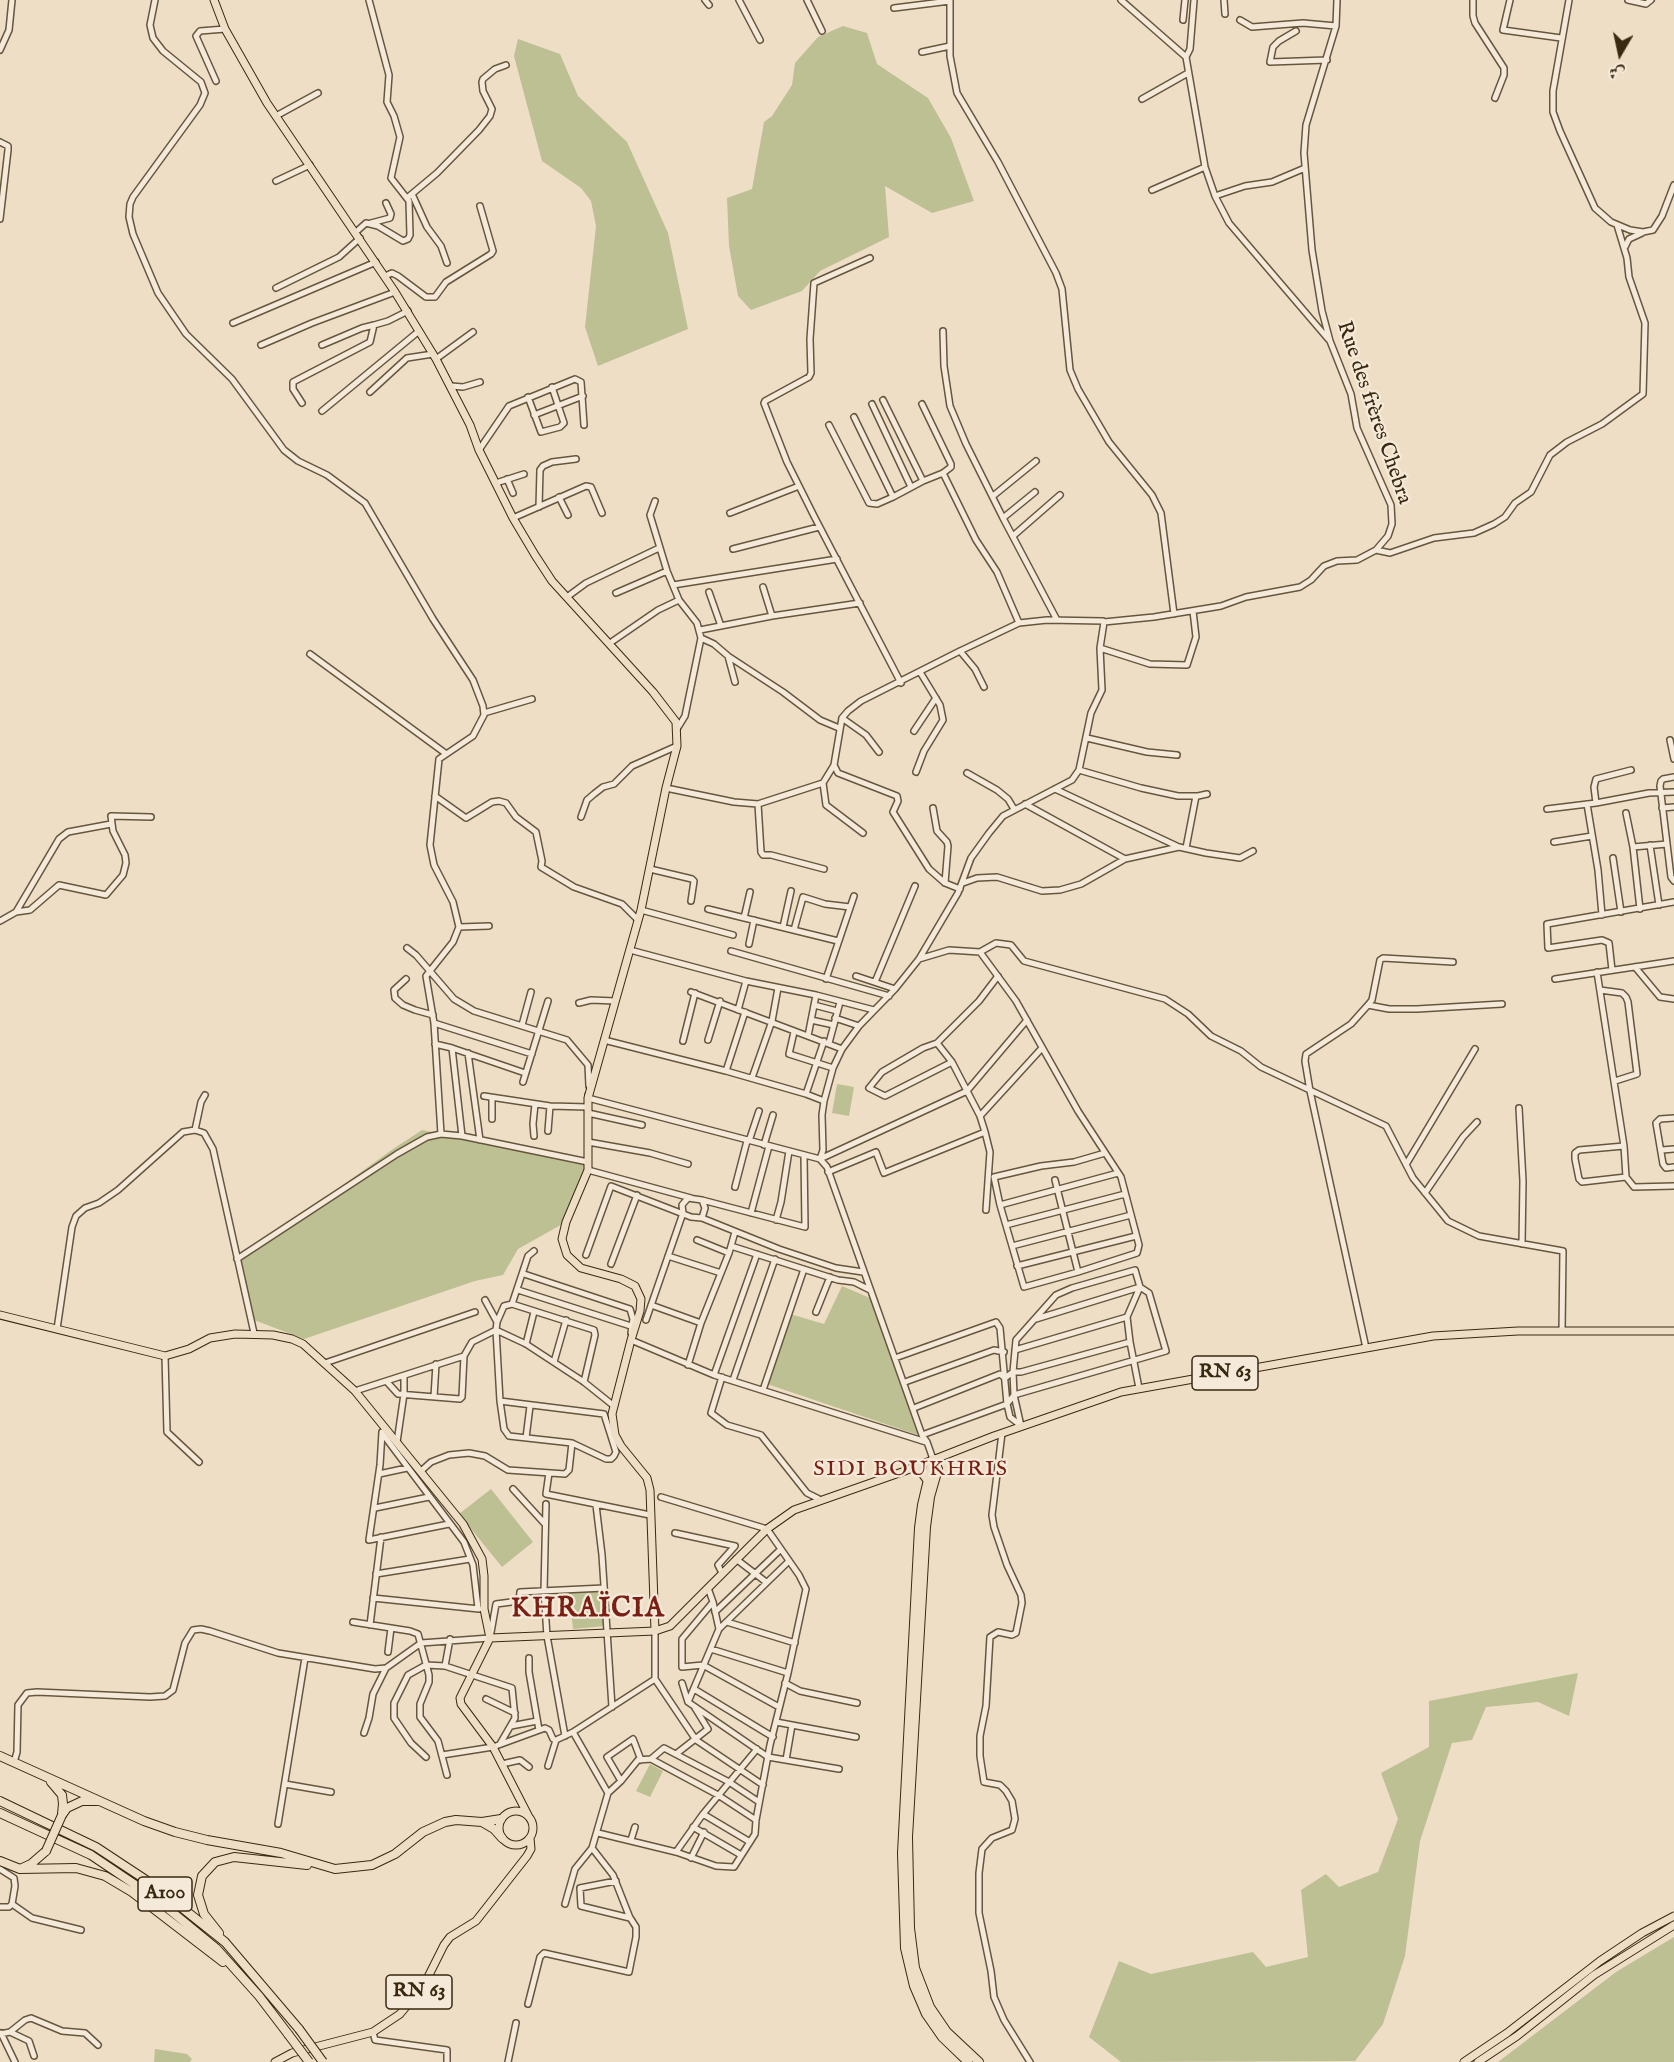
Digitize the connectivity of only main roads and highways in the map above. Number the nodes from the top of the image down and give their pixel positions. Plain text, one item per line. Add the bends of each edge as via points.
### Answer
1 (214, 0) edge
2 (0, 1315) edge
3 (1674, 1331) edge
4 (933, 1459) junction
5 (913, 1467) junction
6 (928, 1481) junction
7 (655, 1631) junction
8 (490, 1638) junction
9 (0, 1756) edge
10 (37, 1773) junction
11 (517, 1797) junction
12 (0, 1801) edge
13 (121, 1809) junction
14 (0, 1813) edge
15 (62, 1815) junction
16 (504, 1816) junction
17 (529, 1817) junction
18 (482, 1822) junction
19 (502, 1838) junction
20 (530, 1838) junction
21 (514, 1846) junction
22 (0, 1861) edge
23 (520, 1865) junction
24 (20, 1869) junction
25 (335, 1869) junction
26 (1674, 1916) edge
27 (1674, 1925) edge
28 (225, 1942) junction
29 (259, 1996) junction
30 (275, 2062) edge
31 (309, 2062) edge
32 (323, 2062) edge
33 (968, 2062) edge
34 (979, 2062) edge
35 (1464, 2062) edge
36 (1478, 2062) edge

1 - 7 main road via 241,59 276,116 435,356 513,518 552,581 673,716 677,729 677,746 641,910 588,1098 588,1166 562,1239 567,1255 581,1268 635,1286 641,1299 613,1410 615,1435 647,1478 651,1490
2 - 8 main road via 165,1356 210,1338 254,1333 303,1344 355,1391 463,1524 482,1559 481,1609
3 - 4 main road, RN 63 via 1433,1336 1139,1388
4 - 5 main road, RN 63
4 - 6 highway
4 - 34 highway via 938,1469 926,1527 908,1837 910,1928 915,1968 930,2007 947,2032
5 - 6 highway
5 - 7 main road, RN 63 via 794,1510 767,1529 679,1619
6 - 33 highway via 920,1514 903,1819 905,1948 926,2014 942,2037
7 - 8 main road, RN 63
8 - 11 main road via 460,1698 461,1704 496,1745
9 - 10 highway
10 - 13 highway
10 - 15 highway via 59,1790
11 - 16 main road
11 - 17 main road
12 - 28 highway, A100 / A100 via 96,1847 146,1880
13 - 15 highway via 82,1801
13 - 25 highway via 175,1832 281,1853
14 - 29 highway, A100 / A100 via 91,1856 155,1898 216,1948
15 - 24 highway, bridge via 46,1851
16 - 17 main road via 516,1811
16 - 18 highway
16 - 19 main road via 498,1828
17 - 20 main road via 533,1827
18 - 19 highway
18 - 25 highway via 445,1822 372,1865
19 - 21 main road
20 - 21 main road
20 - 23 main road via 531,1849
21 - 23 main road
22 - 24 highway
23 - 30 main road, RN 63 via 476,1921 450,1937 424,1985 400,2014 373,2032 292,2053
24 - 29 highway via 76,1868 105,1876 196,1940
25 - 28 highway via 234,1857 215,1862 202,1876 198,1895 204,1914
26 - 35 main road via 1600,1961
27 - 36 main road via 1594,1975
28 - 32 highway, A100 / A100, bridge
29 - 31 highway, A100 / A100, bridge

